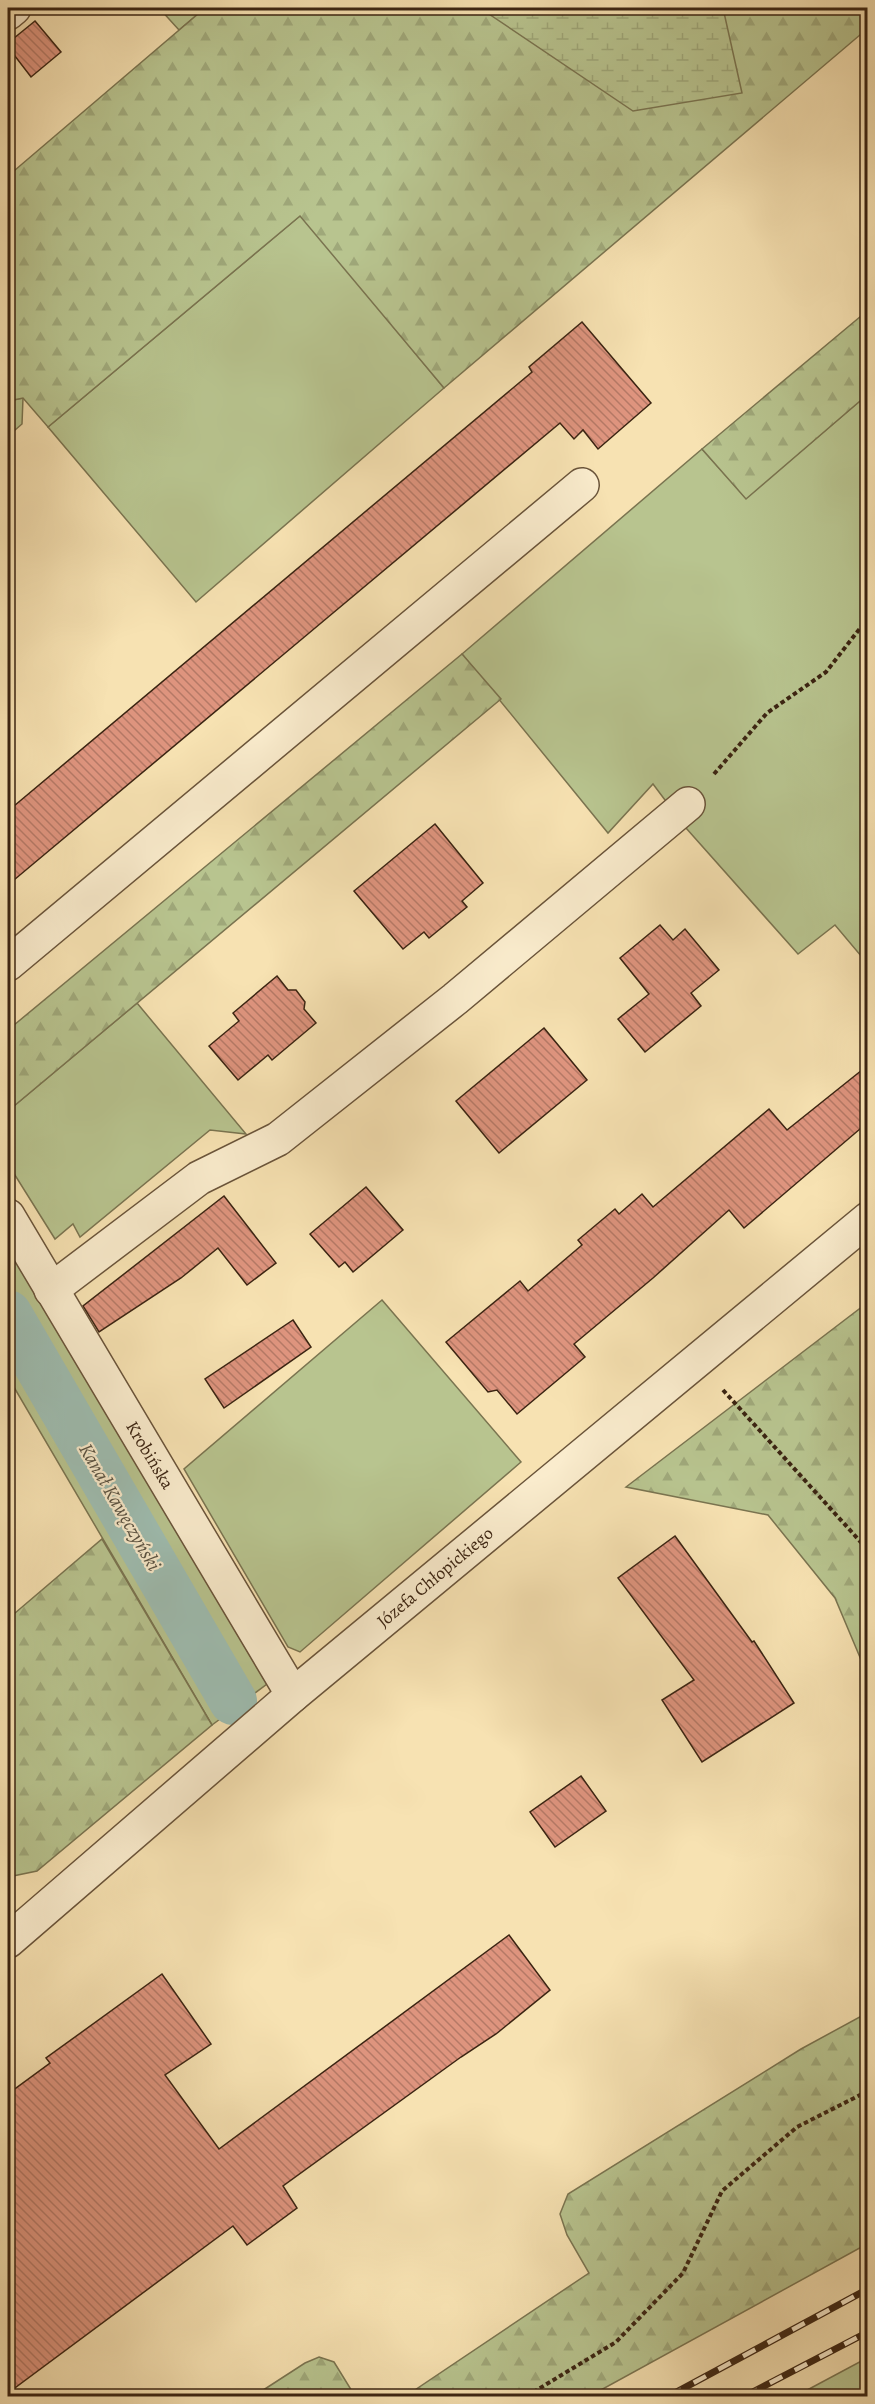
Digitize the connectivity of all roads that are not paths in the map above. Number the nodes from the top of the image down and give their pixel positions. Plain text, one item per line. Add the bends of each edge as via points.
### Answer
1 (14, 8) edge
2 (8, 13) edge
3 (582, 485) dead end
4 (688, 804) road end
5 (8, 964) edge
6 (8, 1216) edge
7 (867, 1219) edge
8 (51, 1290) junction
9 (293, 1695) junction
10 (8, 1937) edge

1 - 2 street
3 - 5 street
4 - 8 street via 455,999 278,1139 198,1178
6 - 8 street, Krobińska
7 - 9 street, Józefa Chłopickiego
8 - 9 street, Krobińska
9 - 10 street, Józefa Chłopickiego

